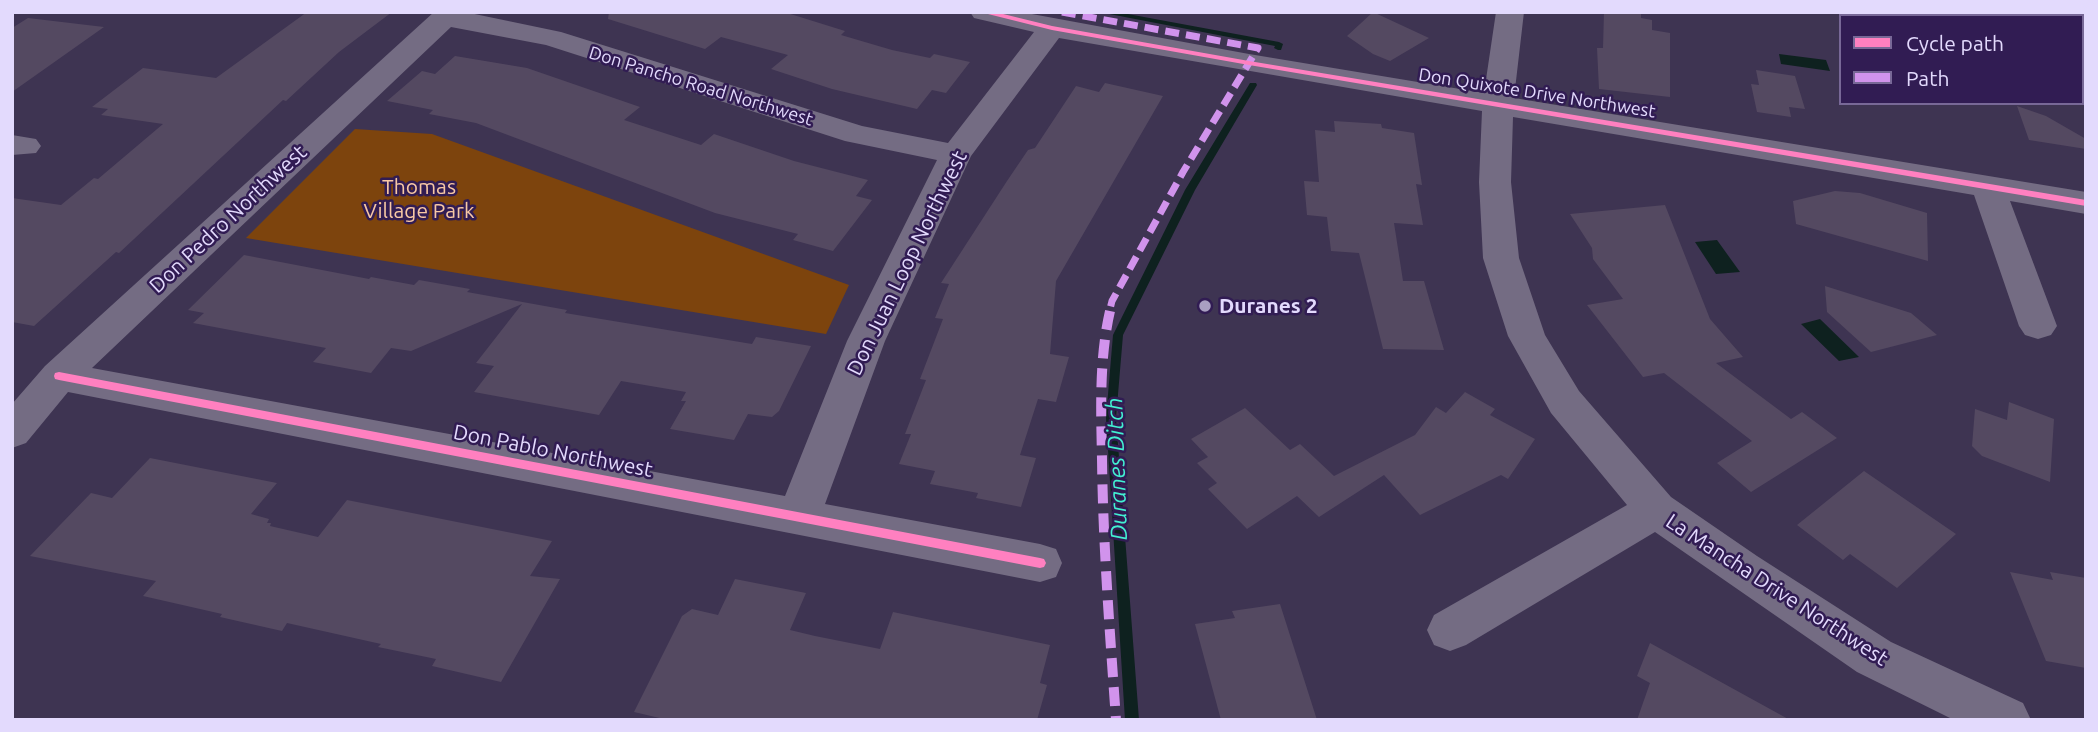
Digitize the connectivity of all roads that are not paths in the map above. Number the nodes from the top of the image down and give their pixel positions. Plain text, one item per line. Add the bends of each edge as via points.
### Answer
1 (984, 12) edge
2 (1510, 12) edge
3 (448, 15) edge
4 (1052, 28) junction
5 (1498, 104) junction
6 (956, 154) junction
7 (1989, 187) junction
8 (2086, 202) edge
9 (2038, 326) dead end
10 (59, 376) junction
11 (12, 432) edge
12 (1656, 510) junction
13 (798, 518) junction
14 (1040, 563) dead end
15 (1450, 630) dead end
16 (2006, 720) edge

1 - 4 street, Don Quixote Drive Northwest
2 - 5 street, La Mancha Drive Northwest
3 - 6 street, Don Pancho Road Northwest via 551,38 856,134
3 - 10 street, Don Pedro Northwest
4 - 5 street, Don Quixote Drive Northwest
4 - 6 street, Don Juan Loop Northwest
5 - 7 street, Don Quixote Drive Northwest
5 - 12 street, La Mancha Drive Northwest via 1495,182 1501,258 1527,336 1565,402
6 - 13 street, Don Juan Loop Northwest via 866,341
7 - 8 street, Don Quixote Drive Northwest
7 - 9 street
10 - 11 street, Don Pedro Northwest
10 - 13 street, Don Pablo Northwest
12 - 15 street
12 - 16 street, La Mancha Drive Northwest via 1874,657
13 - 14 street, Don Pablo Northwest

